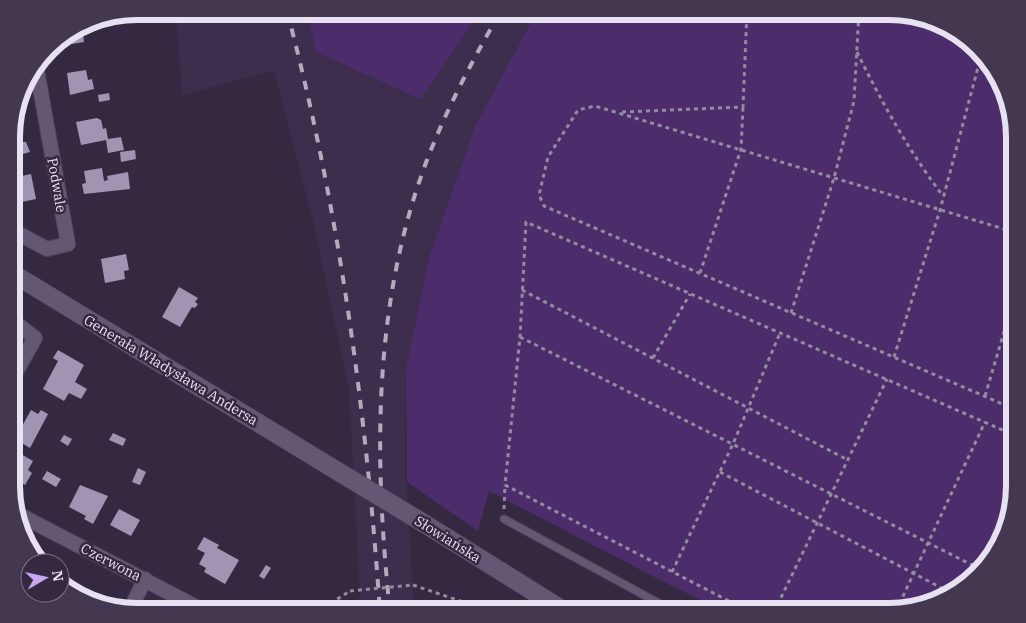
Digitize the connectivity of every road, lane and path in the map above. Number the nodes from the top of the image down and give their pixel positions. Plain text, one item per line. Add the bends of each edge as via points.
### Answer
1 (748, 20) edge
2 (859, 20) edge
3 (857, 51) junction
4 (979, 63) edge
5 (38, 75) edge
6 (743, 107) junction
7 (619, 113) junction
8 (741, 150) junction
9 (834, 178) junction
10 (943, 197) junction
11 (940, 210) junction
12 (1006, 230) edge
13 (20, 235) edge
14 (700, 273) junction
15 (20, 278) edge
16 (522, 290) junction
17 (690, 294) junction
18 (791, 313) junction
19 (1006, 325) edge
20 (20, 326) edge
21 (780, 333) junction
22 (520, 337) junction
23 (894, 357) junction
24 (653, 358) junction
25 (20, 365) edge
26 (887, 379) junction
27 (985, 396) junction
28 (1006, 405) edge
29 (748, 408) junction
30 (985, 422) junction
31 (1006, 431) edge
32 (733, 444) junction
33 (848, 460) junction
34 (329, 466) joint
35 (720, 472) junction
36 (505, 485) junction
37 (831, 494) junction
38 (24, 517) edge
39 (504, 519) joint
40 (817, 523) junction
41 (928, 543) junction
42 (974, 566) edge
43 (672, 572) junction
44 (914, 573) junction
45 (144, 579) junction
46 (944, 589) edge
47 (133, 603) edge
48 (189, 603) edge
49 (331, 603) edge
50 (466, 603) edge
51 (552, 603) edge
52 (659, 603) edge
53 (732, 603) edge
54 (778, 603) edge
55 (900, 603) edge

1 - 6 path
2 - 3 path
3 - 9 path via 854,100
3 - 10 path via 908,148
4 - 10 path
5 - 13 street, Podwale via 68,244 47,250
6 - 7 path
6 - 8 path
7 - 8 path
7 - 14 path via 595,106 578,110 548,157 539,195 544,206
8 - 9 path
8 - 14 path
9 - 11 path
9 - 18 path
10 - 11 path
11 - 12 path
11 - 23 path
14 - 18 path
15 - 34 street, Generała Władysława Andersa
16 - 17 path via 526,222
16 - 22 path
16 - 24 path
17 - 21 path
17 - 24 path
18 - 23 path
19 - 27 path
20 - 25 street via 36,338
21 - 26 path
21 - 29 path
22 - 32 path
22 - 36 path
23 - 27 path
24 - 29 path
26 - 30 path
26 - 33 path
27 - 28 path
29 - 32 path
29 - 33 path
30 - 31 path
30 - 41 path
32 - 35 path
32 - 37 path
33 - 37 path
34 - 51 street, Słowiańska, bridge
35 - 40 path
35 - 43 path
36 - 39 path
36 - 43 path
37 - 40 path
37 - 41 path
38 - 45 street, Czerwona
39 - 52 lane
40 - 44 path
40 - 54 path
41 - 42 path
41 - 44 path
43 - 53 path
44 - 46 path
44 - 55 path
45 - 47 street
45 - 48 street, Czerwona
49 - 50 path, bridge via 350,591 413,585

